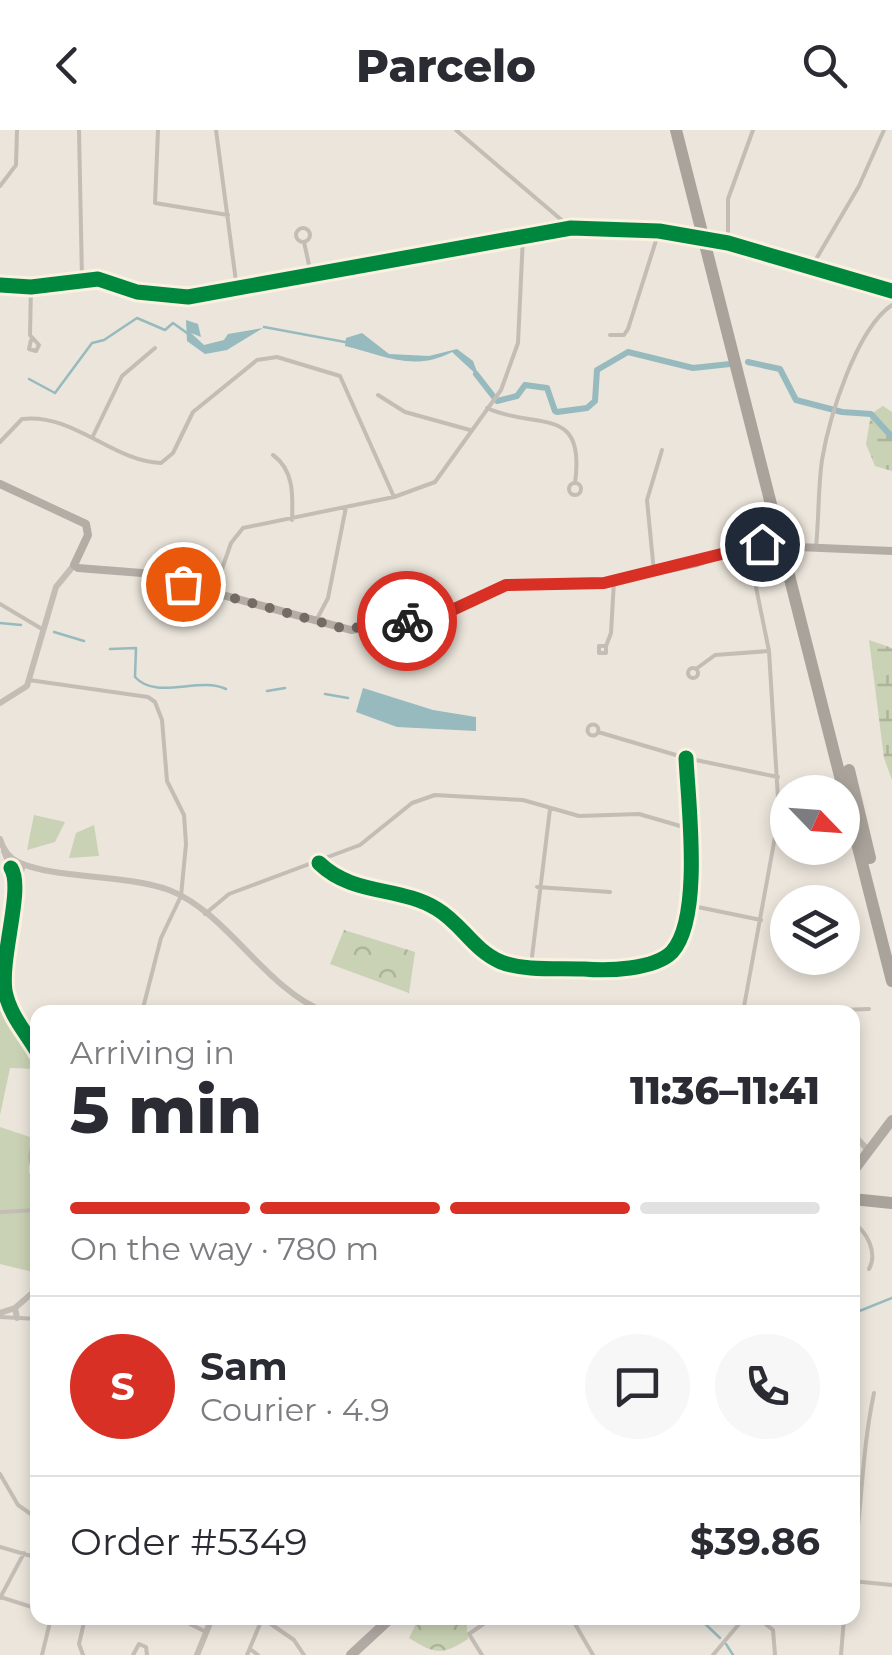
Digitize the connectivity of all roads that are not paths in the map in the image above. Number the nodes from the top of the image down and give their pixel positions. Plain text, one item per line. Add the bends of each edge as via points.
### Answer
1 (17, 130) edge
2 (78, 130) edge
3 (158, 130) edge
4 (216, 130) edge
5 (456, 130) edge
6 (678, 130) edge
7 (752, 130) edge
8 (884, 130) edge
9 (0, 186) edge
10 (228, 215) junction
11 (572, 228) junction
12 (659, 231) junction
13 (523, 235) junction
14 (304, 242) dead end
15 (724, 242) junction
16 (812, 266) junction
17 (312, 274) junction
18 (82, 280) junction
19 (0, 285) edge
20 (31, 287) junction
21 (238, 288) junction
22 (892, 291) edge
23 (892, 306) edge
24 (610, 335) dead end
25 (32, 340) dead end
26 (155, 348) dead end
27 (378, 395) dead end
28 (488, 408) junction
29 (470, 430) junction
30 (93, 436) junction
31 (0, 442) edge
32 (662, 450) dead end
33 (273, 455) dead end
34 (575, 483) dead end
35 (0, 484) edge
36 (394, 497) junction
37 (346, 506) junction
38 (292, 520) junction
39 (748, 545) junction
40 (816, 546) junction
41 (892, 552) edge
42 (74, 565) junction
43 (654, 572) junction
44 (614, 581) junction
45 (214, 592) junction
46 (0, 604) edge
47 (316, 620) junction
48 (42, 628) junction
49 (606, 646) dead end
50 (769, 652) junction
51 (696, 669) dead end
52 (29, 680) junction
53 (0, 704) edge
54 (598, 732) dead end
55 (686, 758) junction
56 (778, 775) edge
57 (770, 776) edge
58 (550, 809) junction
59 (687, 828) junction
60 (0, 839) edge
61 (319, 863) junction
62 (12, 864) junction
63 (23, 864) junction
64 (771, 865) edge
65 (17, 885) junction
66 (537, 888) junction
67 (610, 892) dead end
68 (181, 896) junction
69 (686, 905) junction
70 (204, 915) junction
71 (762, 920) junction
72 (892, 948) edge
73 (531, 965) junction
74 (2, 966) edge
75 (892, 981) edge
76 (144, 1005) edge
77 (311, 1005) edge
78 (744, 1005) edge
79 (860, 1009) edge
80 (869, 1009) dead end
81 (30, 1041) edge
82 (892, 1120) edge
83 (860, 1141) edge
84 (869, 1151) junction
85 (860, 1163) edge
86 (860, 1201) edge
87 (892, 1203) edge
88 (30, 1210) edge
89 (0, 1212) edge
90 (860, 1231) edge
91 (869, 1269) dead end
92 (30, 1295) edge
93 (15, 1308) junction
94 (0, 1315) edge
95 (17, 1318) junction
96 (30, 1318) edge
97 (874, 1393) dead end
98 (0, 1474) edge
99 (6, 1485) junction
100 (0, 1489) edge
101 (30, 1513) edge
102 (860, 1518) edge
103 (0, 1547) edge
104 (24, 1553) junction
105 (30, 1555) edge
106 (860, 1579) edge
107 (892, 1585) edge
108 (0, 1598) edge
109 (30, 1607) edge
110 (49, 1625) edge
111 (83, 1625) edge
112 (192, 1625) edge
113 (209, 1625) edge
114 (259, 1625) edge
115 (272, 1625) edge
116 (383, 1625) edge
117 (482, 1625) edge
118 (576, 1625) edge
119 (738, 1625) edge
120 (767, 1625) edge
121 (843, 1625) edge
122 (206, 1632) junction
123 (248, 1652) edge
124 (42, 1655) edge
125 (83, 1655) edge
126 (132, 1655) edge
127 (147, 1655) edge
128 (197, 1655) edge
129 (258, 1655) edge
130 (304, 1655) edge
131 (351, 1655) edge
132 (482, 1655) edge
133 (593, 1655) edge
134 (712, 1655) edge
135 (775, 1655) edge
136 (841, 1655) edge

1 - 9 street via 16,165
2 - 18 street
3 - 10 street via 155,203
4 - 10 street
5 - 11 street
6 - 72 highway
6 - 75 highway
7 - 15 street via 728,199
8 - 16 street
10 - 21 street
11 - 12 street
11 - 13 street
12 - 15 street
12 - 24 street via 628,329
13 - 17 street
13 - 28 street via 518,344
14 - 17 street
15 - 16 street
16 - 22 street
17 - 21 street
18 - 20 street
18 - 21 street via 108,280 161,296
19 - 20 street
20 - 25 street
23 - 40 street via 864,336 837,411 822,460
26 - 30 street via 122,376
27 - 29 street via 405,412
28 - 29 street
28 - 34 street via 544,419 568,432 578,450
29 - 36 street via 431,485
30 - 31 street via 40,417 22,419
30 - 36 street via 161,463 193,412 257,360 277,357 340,376
32 - 43 street via 647,500
33 - 38 street via 290,479
35 - 42 main road via 86,524 88,535
36 - 37 street
37 - 38 street
37 - 47 street via 328,598
38 - 45 street via 238,532
39 - 40 main road
39 - 43 main road
39 - 50 street
40 - 41 main road
42 - 45 main road
42 - 48 street via 59,581
43 - 44 main road
44 - 47 main road via 515,584 448,612 358,630
44 - 49 street
45 - 47 main road
46 - 48 street
48 - 52 street
50 - 51 street via 715,655
50 - 56 street
52 - 53 street
52 - 68 street via 155,702 168,781 185,824
54 - 55 street
55 - 57 street
55 - 59 street
58 - 59 street via 578,816 639,814
58 - 61 street via 523,800 425,797 360,846
58 - 66 street
59 - 69 street via 694,850
60 - 62 street
61 - 70 street via 229,894
61 - 73 street via 350,885 436,908 486,954
62 - 63 street
62 - 65 street
63 - 65 street
63 - 68 street via 128,879
64 - 71 street
65 - 74 street
66 - 67 street
66 - 73 street
68 - 70 street
68 - 76 street via 161,938
69 - 71 street
69 - 73 street via 675,947 660,959 606,970
70 - 77 street
71 - 78 street
74 - 81 street via 12,1015
79 - 80 street
82 - 84 main road
83 - 84 street
84 - 85 main road
86 - 87 highway
88 - 89 street
90 - 91 street via 869,1242
92 - 93 street
93 - 94 street
93 - 95 street
94 - 95 street
95 - 96 street
97 - 102 street via 862,1449
98 - 99 street
99 - 100 street
99 - 101 street
103 - 104 street
104 - 105 street
104 - 108 street
106 - 107 street
108 - 109 street
110 - 124 street
111 - 125 street
112 - 122 street
113 - 122 street
114 - 123 street
115 - 130 street
116 - 131 main road
117 - 132 street via 469,1634
118 - 133 street
119 - 134 street
120 - 135 street
121 - 136 street
122 - 128 street
123 - 129 street
126 - 127 street via 138,1644

